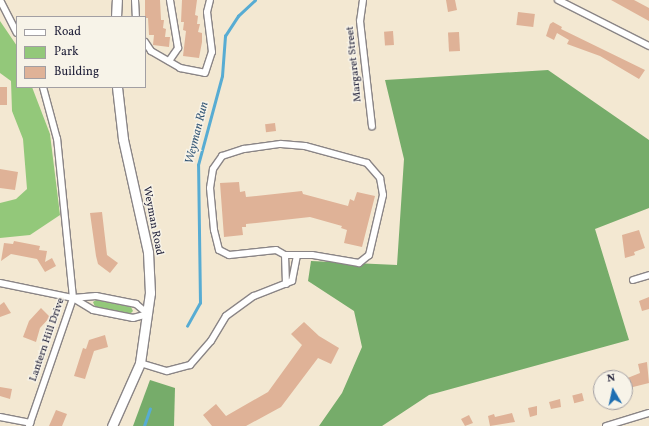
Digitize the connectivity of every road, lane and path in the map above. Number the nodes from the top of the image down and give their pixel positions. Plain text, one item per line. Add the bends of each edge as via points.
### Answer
1 (0, 0) edge
2 (117, 0) edge
3 (135, 0) edge
4 (170, 0) edge
5 (210, 0) edge
6 (363, 0) edge
7 (558, 0) edge
8 (116, 16) edge
9 (136, 16) edge
10 (16, 31) edge
11 (146, 43) edge
12 (649, 46) edge
13 (169, 61) junction
14 (43, 88) edge
15 (117, 88) edge
16 (372, 126) dead end
17 (285, 255) junction
18 (297, 256) junction
19 (649, 275) edge
20 (633, 280) dead end
21 (0, 283) edge
22 (286, 284) junction
23 (73, 298) junction
24 (148, 314) junction
25 (140, 363) junction
26 (649, 413) edge
27 (0, 417) edge
28 (30, 424) edge
29 (609, 425) edge
30 (112, 426) edge

1 - 10 street
2 - 8 street
3 - 9 street
4 - 13 street via 178,48
5 - 13 street via 207,12 212,52 205,73 180,68
6 - 16 street, Margaret Street via 360,21
7 - 12 street
11 - 13 street via 152,51
14 - 23 street, Lantern Hill Drive via 57,139
15 - 24 street, Weyman Road via 123,139 148,252
17 - 18 street
17 - 18 street via 276,250 229,255 219,250 214,230 210,188 213,169 222,156 244,149 281,144 305,146 367,163 380,178 383,195 369,255 360,263 312,255
17 - 22 street
18 - 22 street via 292,281
19 - 20 street
21 - 23 street
22 - 25 street via 254,296 226,316 211,342 190,365 167,371
23 - 24 street via 96,296 136,304
23 - 24 street via 93,310 133,318
23 - 28 street, Lantern Hill Drive
24 - 25 street, Weyman Road
25 - 30 street, Weyman Road
26 - 29 street
27 - 28 street

